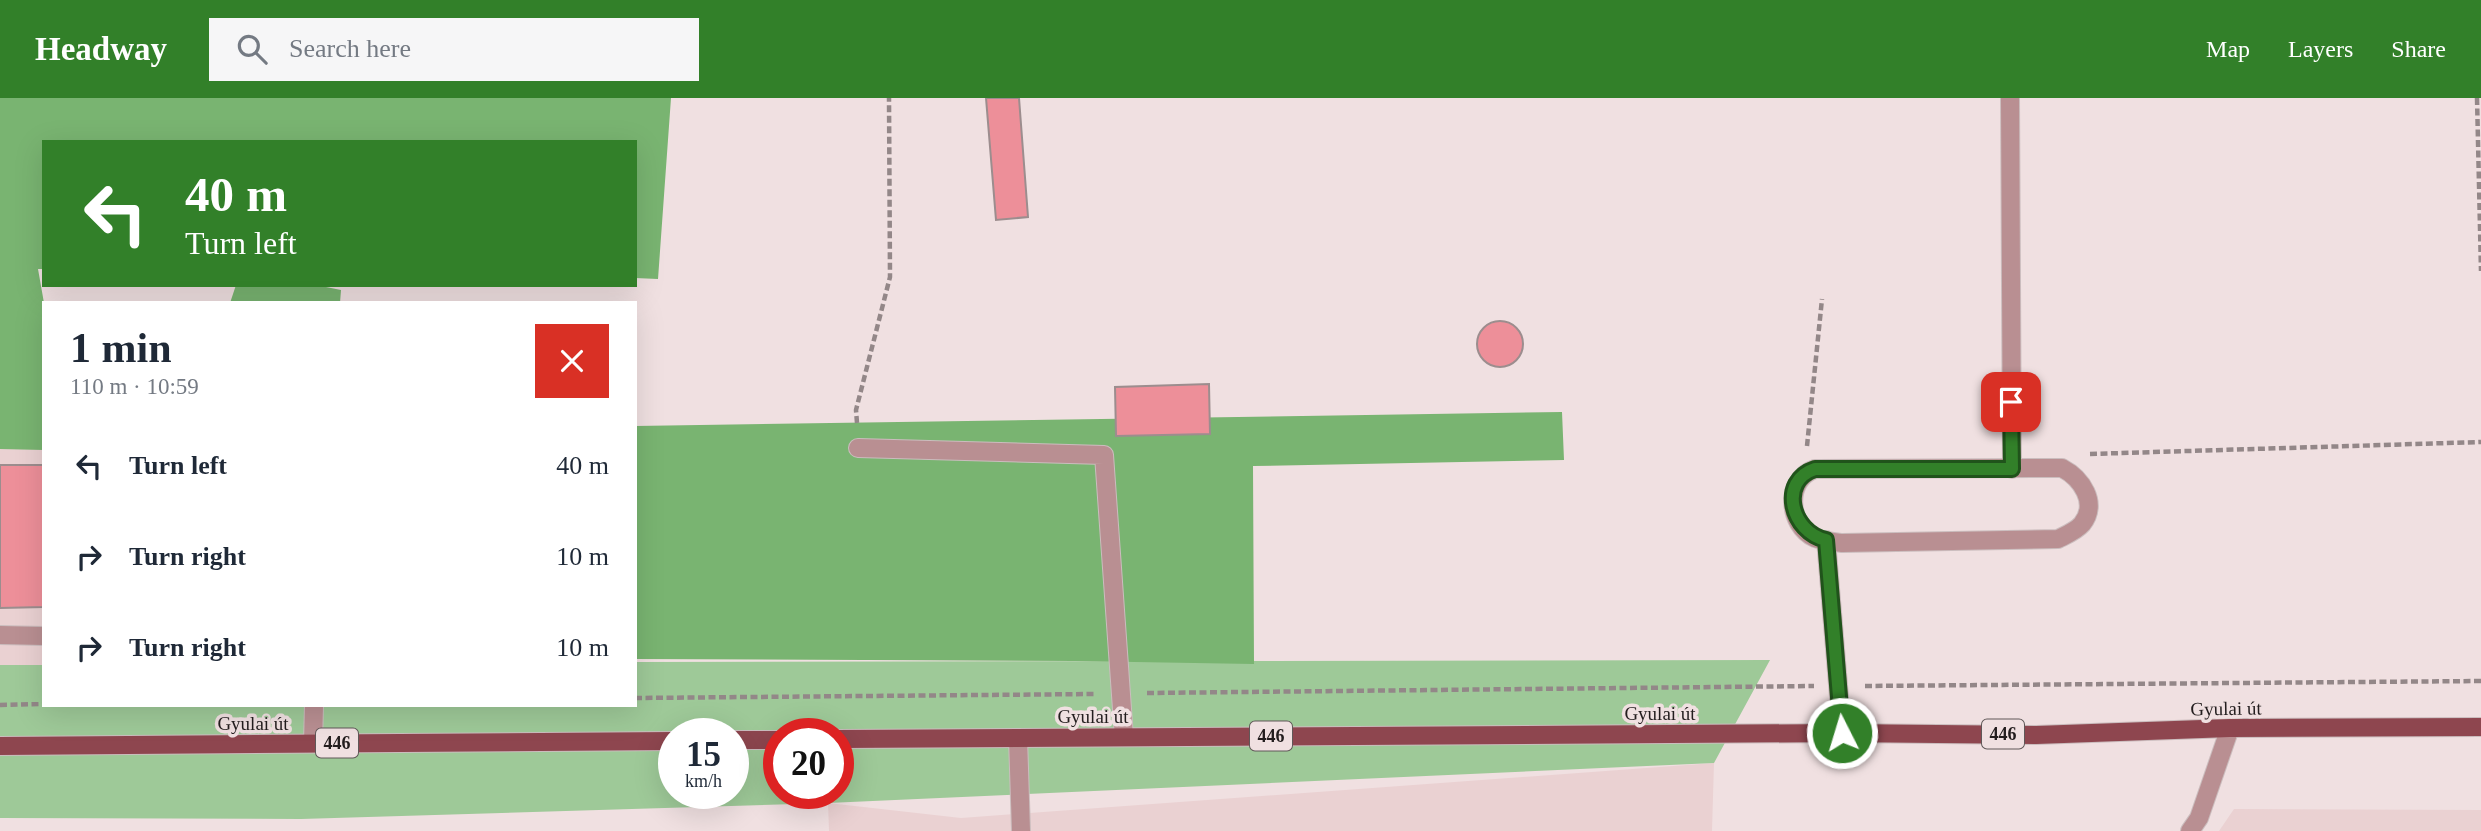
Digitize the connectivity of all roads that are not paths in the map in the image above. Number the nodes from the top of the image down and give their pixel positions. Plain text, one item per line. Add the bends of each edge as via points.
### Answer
1 (2010, 98) edge
2 (858, 448) road end
3 (2012, 469) junction
4 (1826, 540) junction
5 (0, 635) edge
6 (42, 636) edge
7 (314, 707) edge
8 (2481, 727) edge
9 (2230, 728) junction
10 (1842, 733) junction
11 (1124, 737) junction
12 (1018, 738) junction
13 (854, 739) edge
14 (658, 741) edge
15 (313, 743) junction
16 (0, 746) edge
17 (1021, 831) edge
18 (2190, 831) edge

1 - 3 street
2 - 11 street via 1104,455
3 - 4 street via 1806,472 1794,490 1796,519 1815,538
3 - 4 street via 2062,468 2075,475 2087,497 2088,512 2082,524 2058,539
4 - 10 street
5 - 6 street
7 - 15 street
8 - 9 main road, Gyulai út / 446
9 - 10 main road, Gyulai út / 446
9 - 18 street via 2199,818
10 - 11 main road, Gyulai út / 446
11 - 12 main road, Gyulai út / 446
12 - 13 main road, Gyulai út / 446
12 - 17 street
14 - 15 main road, Gyulai út / 446
15 - 16 main road, Gyulai út / 446

